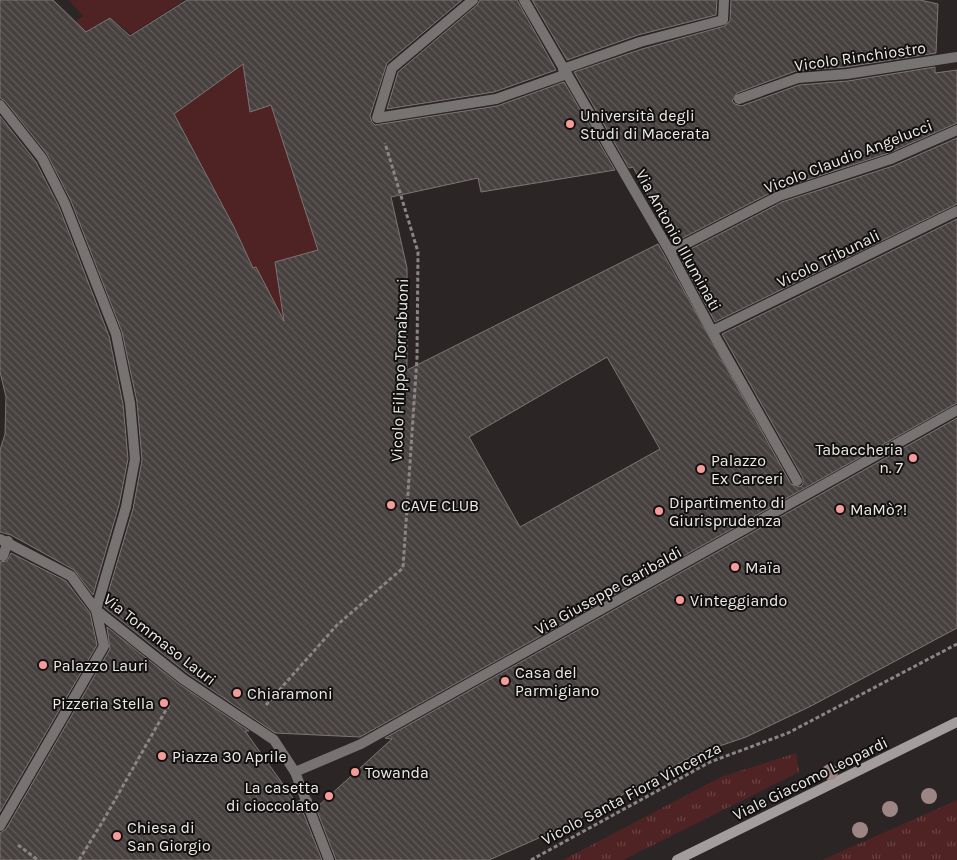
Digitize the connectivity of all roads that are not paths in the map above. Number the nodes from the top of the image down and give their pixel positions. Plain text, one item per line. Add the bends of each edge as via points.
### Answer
1 (474, 0) edge
2 (524, 0) edge
3 (724, 0) edge
4 (957, 57) edge
5 (565, 71) junction
6 (739, 99) dead end
7 (0, 105) edge
8 (957, 130) edge
9 (957, 211) edge
10 (670, 252) junction
11 (712, 332) junction
12 (957, 410) edge
13 (805, 496) junction
14 (4, 540) edge
15 (2, 556) dead end
16 (96, 610) junction
17 (957, 722) edge
18 (295, 772) junction
19 (0, 826) edge
20 (329, 860) edge
21 (677, 860) edge

1 - 5 street via 392,68 377,118 496,100
2 - 5 street, Via Antonio Illuminati
3 - 5 street via 723,20 640,42
4 - 6 street, Vicolo Rinchiostro via 798,78
5 - 10 street, Via Antonio Illuminati
7 - 16 street via 42,158 66,204 116,334 130,403 135,459 126,507
8 - 10 street, Vicolo Claudio Angelucci via 891,159 779,196
9 - 11 street, Vicolo Tribunali
10 - 11 street, Via Antonio Illuminati
11 - 13 street, Via Antonio Illuminati
12 - 13 street, Via Giuseppe Garibaldi
13 - 18 street, Via Giuseppe Garibaldi via 361,744
14 - 15 street
14 - 16 street, Via Tommaso Lauri via 71,576
16 - 18 street, Via Tommaso Lauri via 183,679 274,740
16 - 19 street via 104,646
17 - 21 main road, Viale Giacomo Leopardi
18 - 20 street, Via Tommaso Lauri via 303,804

